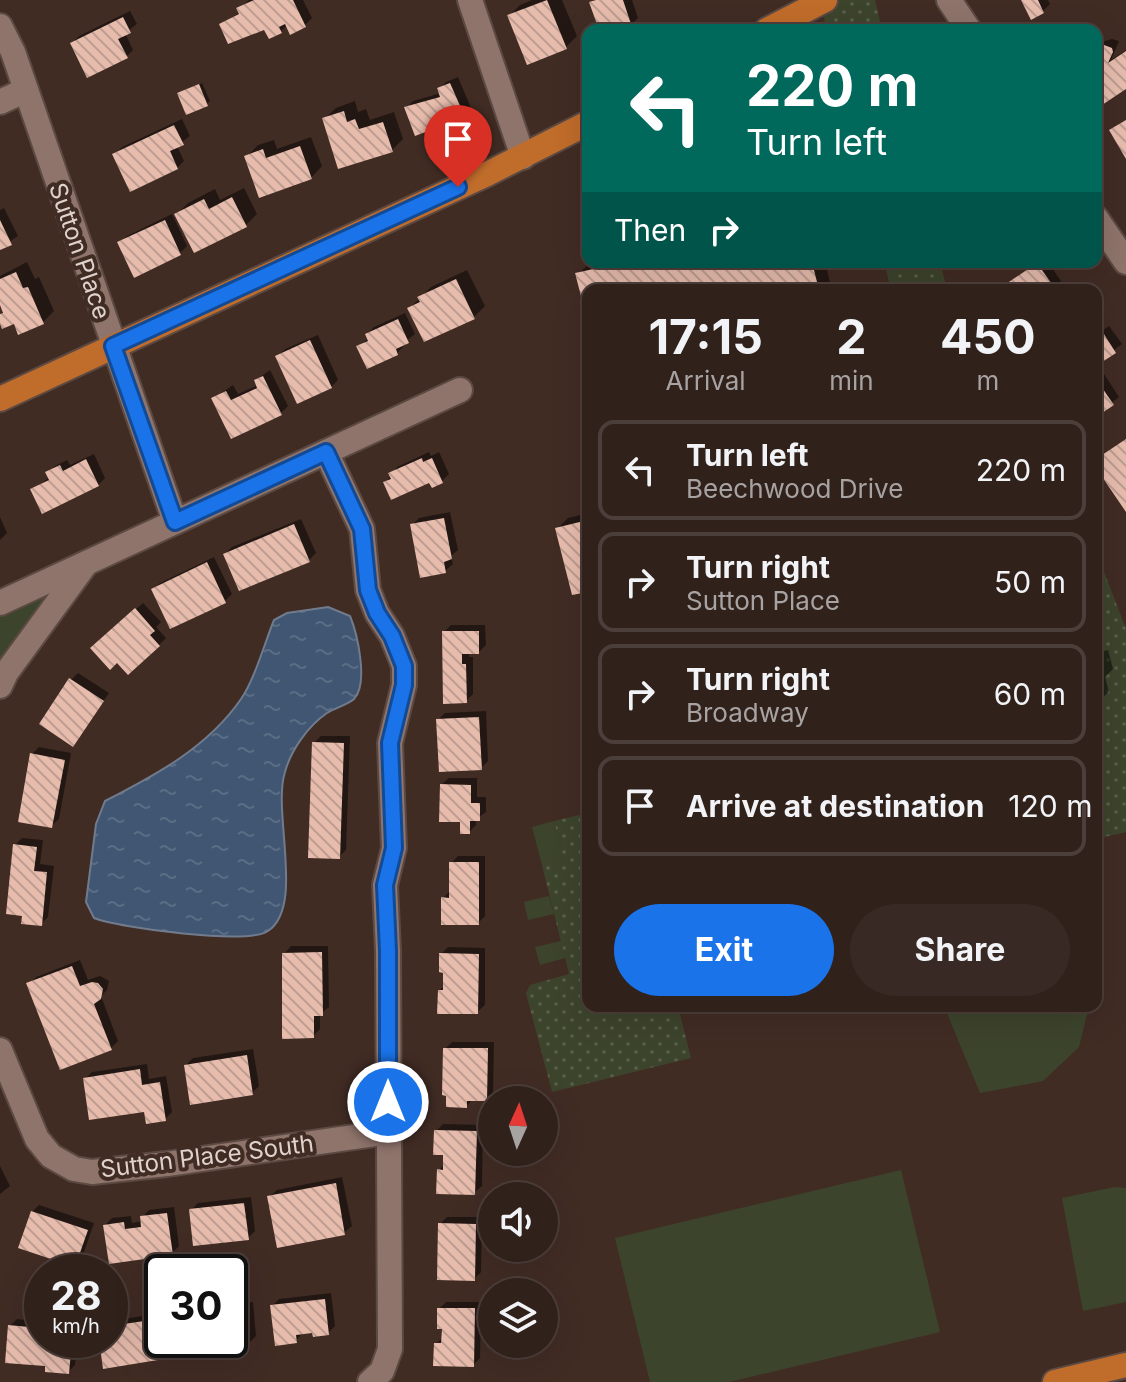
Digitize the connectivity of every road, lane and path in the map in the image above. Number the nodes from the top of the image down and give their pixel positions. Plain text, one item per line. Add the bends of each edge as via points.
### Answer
1 (470, 0) edge
2 (825, 0) edge
3 (949, 0) edge
4 (779, 24) edge
5 (965, 24) edge
6 (0, 26) edge
7 (26, 90) junction
8 (0, 102) edge
9 (582, 126) edge
10 (523, 157) junction
11 (1102, 227) edge
12 (1126, 262) edge
13 (113, 346) junction
14 (460, 390) dead end
15 (0, 399) edge
16 (326, 452) junction
17 (175, 522) junction
18 (87, 563) junction
19 (0, 603) edge
20 (0, 686) edge
21 (0, 1050) edge
22 (389, 1132) junction
23 (1126, 1365) edge
24 (370, 1382) edge
25 (1055, 1382) edge

1 - 10 street
2 - 4 main road
3 - 5 street
6 - 7 street, Sutton Place
7 - 8 street
7 - 13 street, Sutton Place
9 - 10 main road
10 - 13 main road
11 - 12 street
13 - 15 main road
13 - 17 street, Sutton Place
14 - 16 street
16 - 17 street
16 - 22 street via 362,529 368,590 404,666 390,743 394,848 385,885
17 - 18 street
18 - 19 street
18 - 20 street
21 - 22 street, Sutton Place South via 37,1139 51,1156 74,1169 167,1164
22 - 24 street via 390,1349 382,1371
23 - 25 main road

